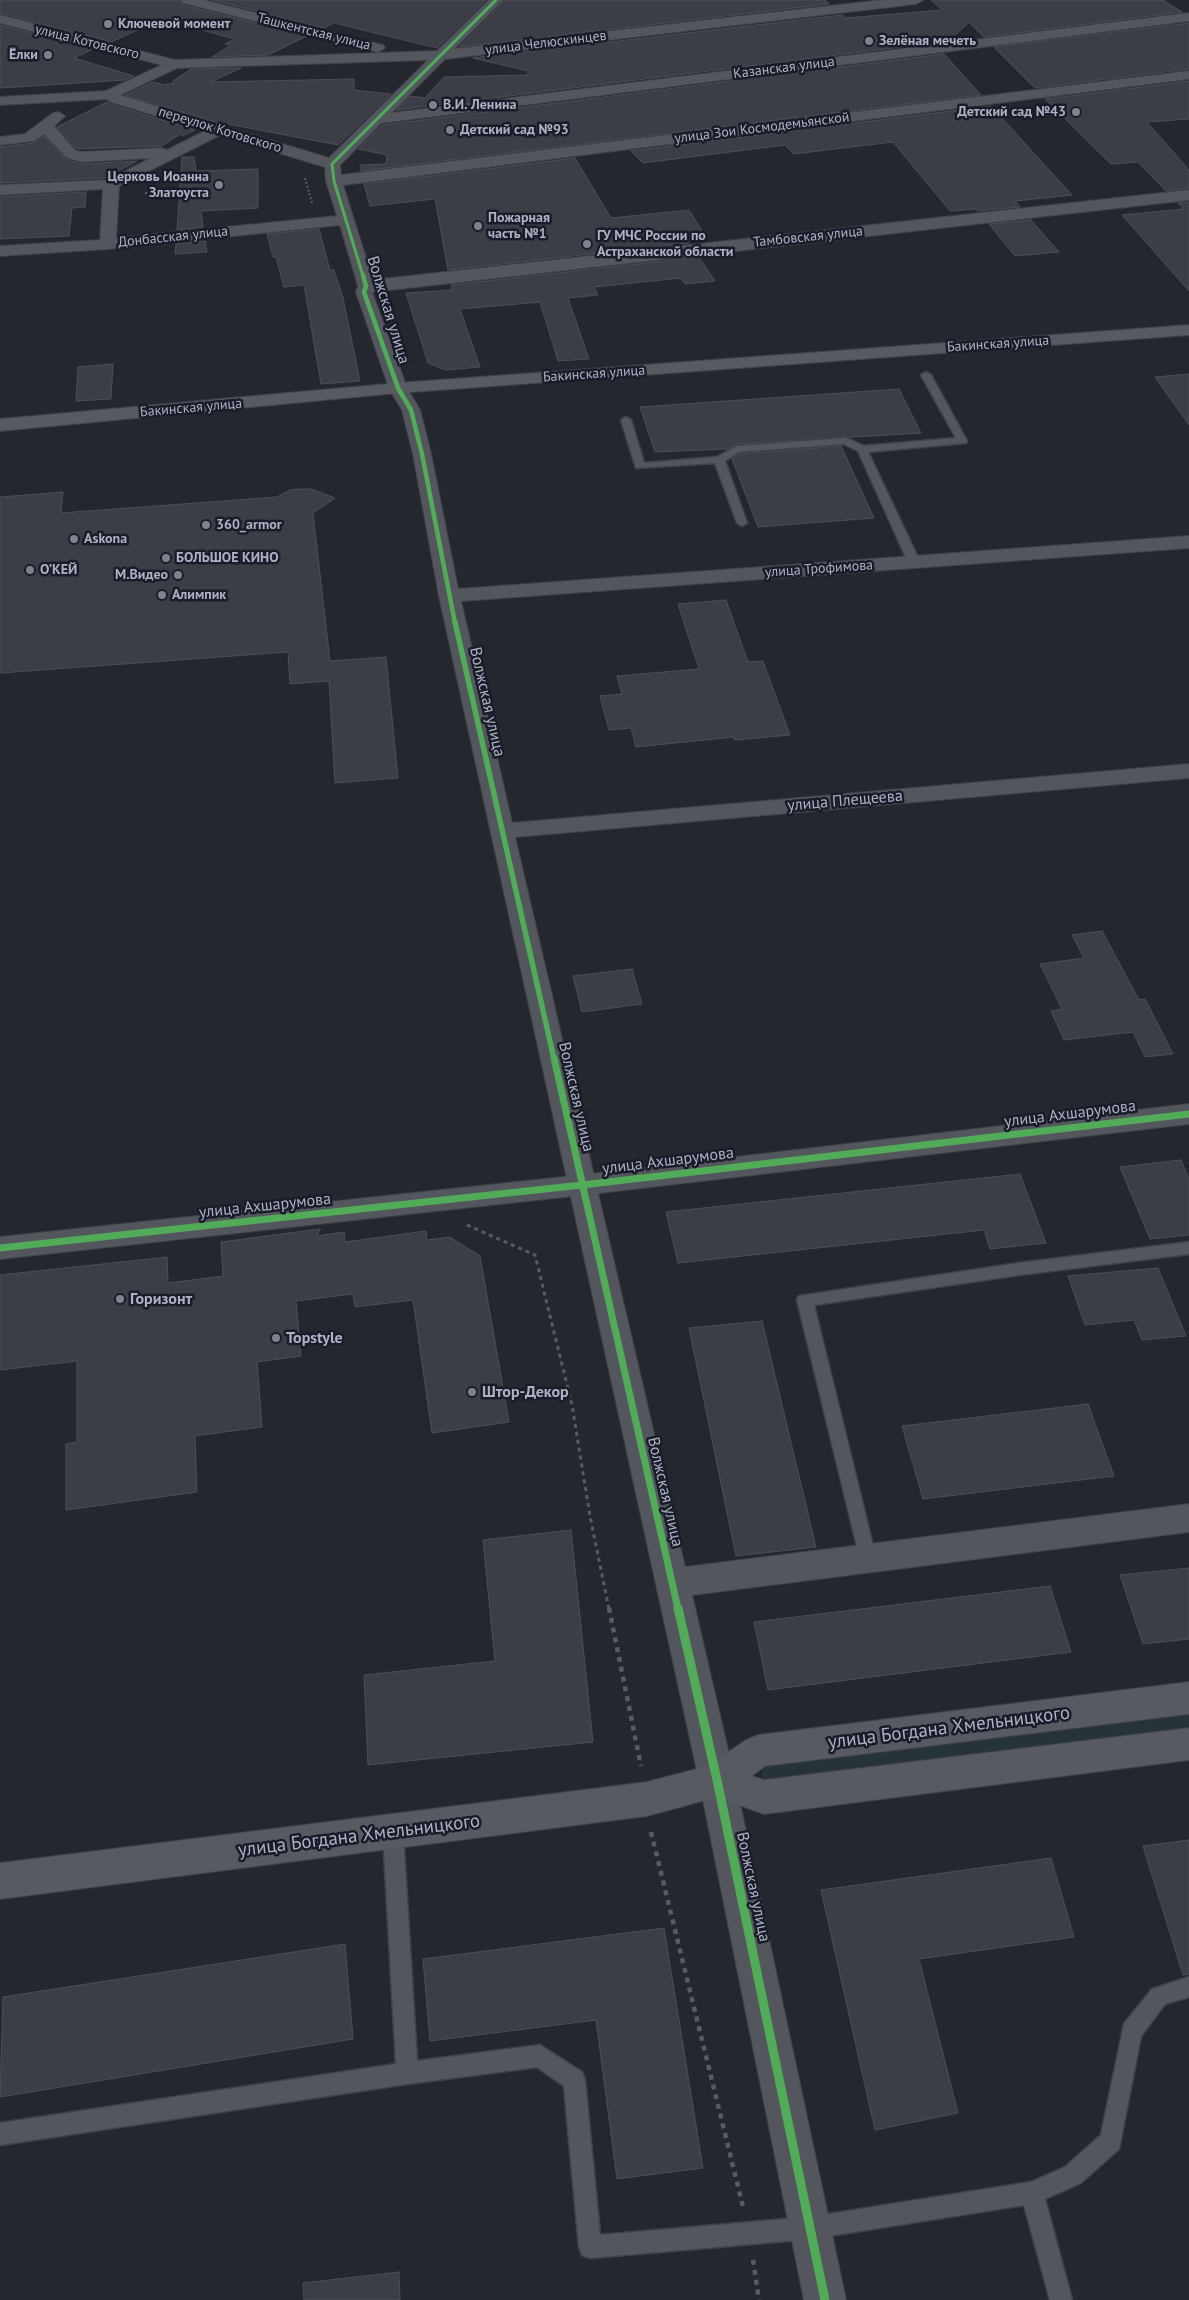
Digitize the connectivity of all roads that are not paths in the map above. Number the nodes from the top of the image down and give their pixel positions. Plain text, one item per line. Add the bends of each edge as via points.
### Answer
1 (188, 0) edge
2 (496, 0) edge
3 (916, 0) edge
4 (1189, 17) edge
5 (0, 19) edge
6 (442, 55) junction
7 (410, 56) junction
8 (175, 64) junction
9 (1189, 75) edge
10 (110, 94) junction
11 (80, 99) junction
12 (0, 101) edge
13 (378, 119) junction
14 (45, 126) junction
15 (220, 129) junction
16 (0, 141) edge
17 (174, 153) junction
18 (333, 173) junction
19 (111, 184) junction
20 (0, 190) edge
21 (1189, 195) edge
22 (346, 220) junction
23 (108, 244) junction
24 (0, 251) edge
25 (366, 286) junction
26 (1189, 330) edge
27 (926, 375) dead end
28 (398, 388) junction
29 (626, 420) dead end
30 (0, 425) edge
31 (862, 449) junction
32 (719, 460) junction
33 (742, 523) dead end
34 (1189, 542) edge
35 (914, 562) junction
36 (449, 596) junction
37 (1189, 771) edge
38 (502, 831) junction
39 (1189, 1114) edge
40 (582, 1185) junction
41 (0, 1248) edge
42 (1189, 1248) edge
43 (1189, 1518) edge
44 (866, 1558) junction
45 (672, 1583) junction
46 (1189, 1698) edge
47 (1189, 1744) edge
48 (717, 1780) junction
49 (393, 1832) junction
50 (0, 1881) edge
51 (1189, 1987) edge
52 (407, 2073) junction
53 (0, 2134) edge
54 (1032, 2193) junction
55 (810, 2228) junction
56 (825, 2300) edge
57 (1061, 2300) edge

1 - 7 street, Ташкентская улица
2 - 6 street
3 - 6 street, улица Челюскинцев
4 - 13 street, Казанская улица
5 - 8 street, улица Котовского
6 - 7 street, улица Челюскинцев
6 - 13 street
7 - 8 street, улица Челюскинцев
8 - 10 street
9 - 18 street, улица Зои Космодемьянской
10 - 11 street
10 - 15 street, переулок Котовского via 116,99
11 - 12 street
11 - 14 street
13 - 18 street
14 - 16 street via 29,138
14 - 17 street via 71,154 81,157
15 - 17 street
15 - 18 street, переулок Котовского
17 - 19 street
18 - 22 street, Волжская улица
19 - 20 street
19 - 23 street
21 - 25 street, Тамбовская улица
22 - 23 street, Донбасская улица
22 - 25 street, Волжская улица
23 - 24 street, Донбасская улица
25 - 28 street, Волжская улица via 364,292
26 - 28 main road, Бакинская улица
27 - 31 lane via 962,441
28 - 30 main road, Бакинская улица
28 - 36 street, Волжская улица via 411,410 422,454
29 - 32 lane via 640,466
31 - 32 lane via 846,441 737,449
31 - 35 lane
32 - 33 lane
34 - 35 street, улица Трофимова
35 - 36 street, улица Трофимова
36 - 38 street, Волжская улица
37 - 38 street, улица Плещеева
38 - 40 street, Волжская улица
39 - 40 street, улица Ахшарумова
40 - 41 street, улица Ахшарумова
40 - 45 street, Волжская улица
42 - 44 lane via 805,1300
43 - 44 street
44 - 45 street
45 - 48 street, Волжская улица
46 - 48 main road, улица Богдана Хмельницкого via 758,1752
47 - 48 main road via 764,1797
48 - 49 main road, улица Богдана Хмельницкого via 647,1799
48 - 55 street, Волжская улица
49 - 50 main road, улица Богдана Хмельницкого
49 - 52 lane
51 - 54 lane via 1159,1996 1130,2031 1112,2141 1073,2175
52 - 53 lane
52 - 55 lane via 540,2056 574,2080 590,2247
54 - 55 lane
54 - 57 lane
55 - 56 street, Волжская улица

